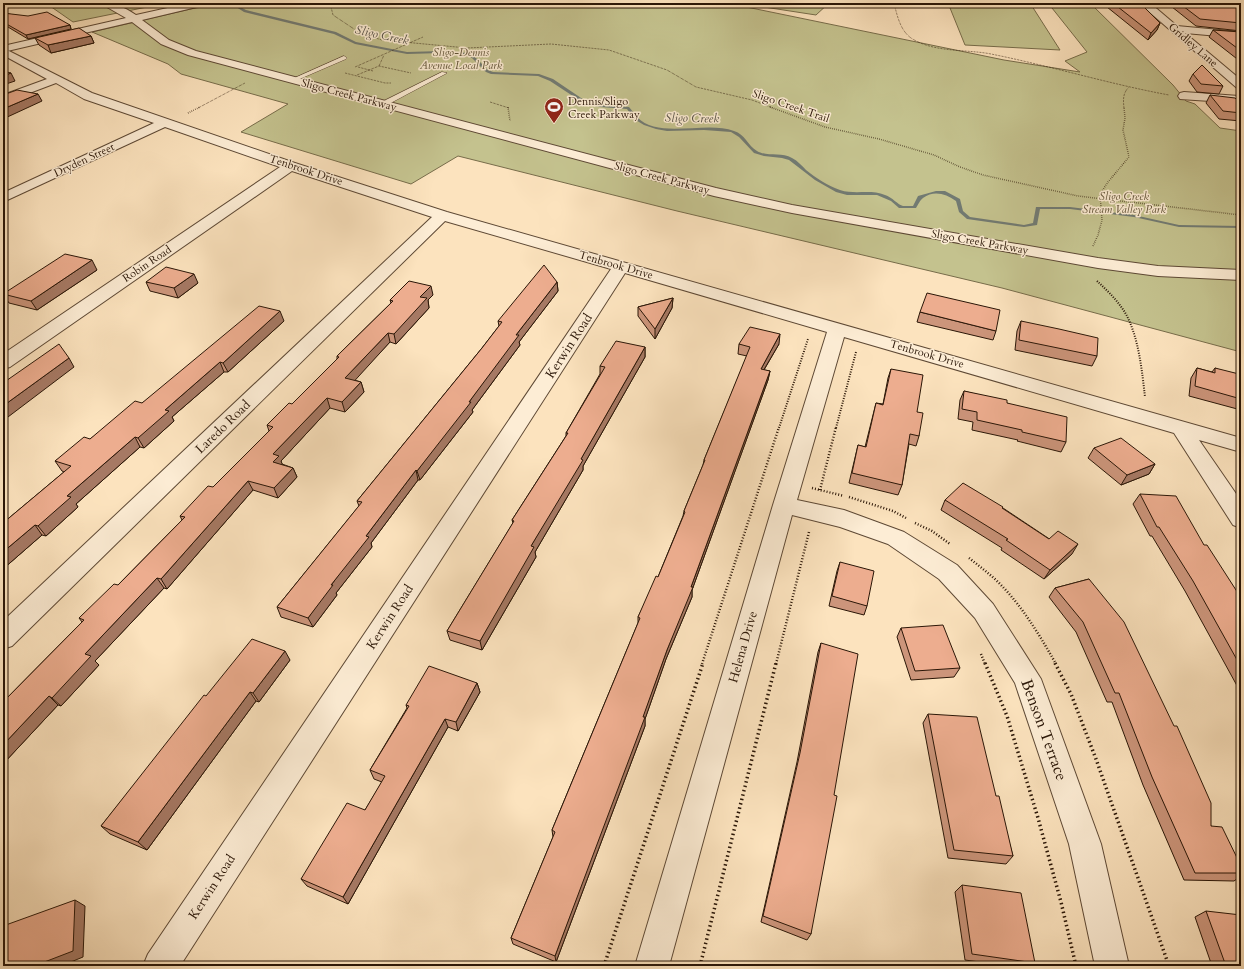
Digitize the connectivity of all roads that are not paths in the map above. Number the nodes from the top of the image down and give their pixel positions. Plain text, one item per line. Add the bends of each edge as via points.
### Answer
1 (105, 3) edge
2 (192, 3) edge
3 (202, 3) edge
4 (1144, 3) edge
5 (131, 16) junction
6 (1174, 29) junction
7 (1241, 35) edge
8 (3, 40) edge
9 (3, 50) edge
10 (344, 58) dead end
11 (444, 73) dead end
12 (57, 80) junction
13 (293, 80) junction
14 (1241, 86) edge
15 (1184, 96) road end
16 (3, 98) edge
17 (1241, 101) edge
18 (382, 104) junction
19 (164, 123) junction
20 (290, 166) junction
21 (3, 198) edge
22 (442, 215) junction
23 (621, 267) junction
24 (1241, 275) edge
25 (837, 328) junction
26 (3, 363) edge
27 (1181, 427) junction
28 (1241, 445) edge
29 (781, 514) junction
30 (1241, 519) edge
31 (3, 638) edge
32 (160, 966) edge
33 (652, 966) edge
34 (1112, 966) edge

1 - 5 street, Sligo Creek Parkway
2 - 5 street
3 - 5 street
4 - 6 street, Gridley Lane
5 - 8 street
5 - 9 street
5 - 13 street, Sligo Creek Parkway via 165,42 192,53
6 - 7 street
6 - 14 street, Gridley Lane
9 - 12 street, Tenbrook Drive
10 - 13 lane
11 - 18 lane
12 - 16 street
12 - 19 street, Tenbrook Drive via 88,96
13 - 18 street, Sligo Creek Parkway
15 - 17 street
18 - 24 street, Sligo Creek Parkway via 707,190 792,209 1105,264 1164,272
19 - 20 street, Tenbrook Drive
19 - 21 street, Dryden Street
20 - 22 street, Tenbrook Drive
20 - 26 street, Robin Road
22 - 23 street, Tenbrook Drive
22 - 31 street, Laredo Road
23 - 25 street, Tenbrook Drive
23 - 32 street, Kerwin Road
25 - 27 street, Tenbrook Drive
25 - 29 street, Helena Drive
27 - 28 street, Tenbrook Drive
27 - 30 street
29 - 33 street, Helena Drive
29 - 34 street, Benson Terrace via 814,525 844,519 896,538 948,572 984,611 1027,679 1085,844

